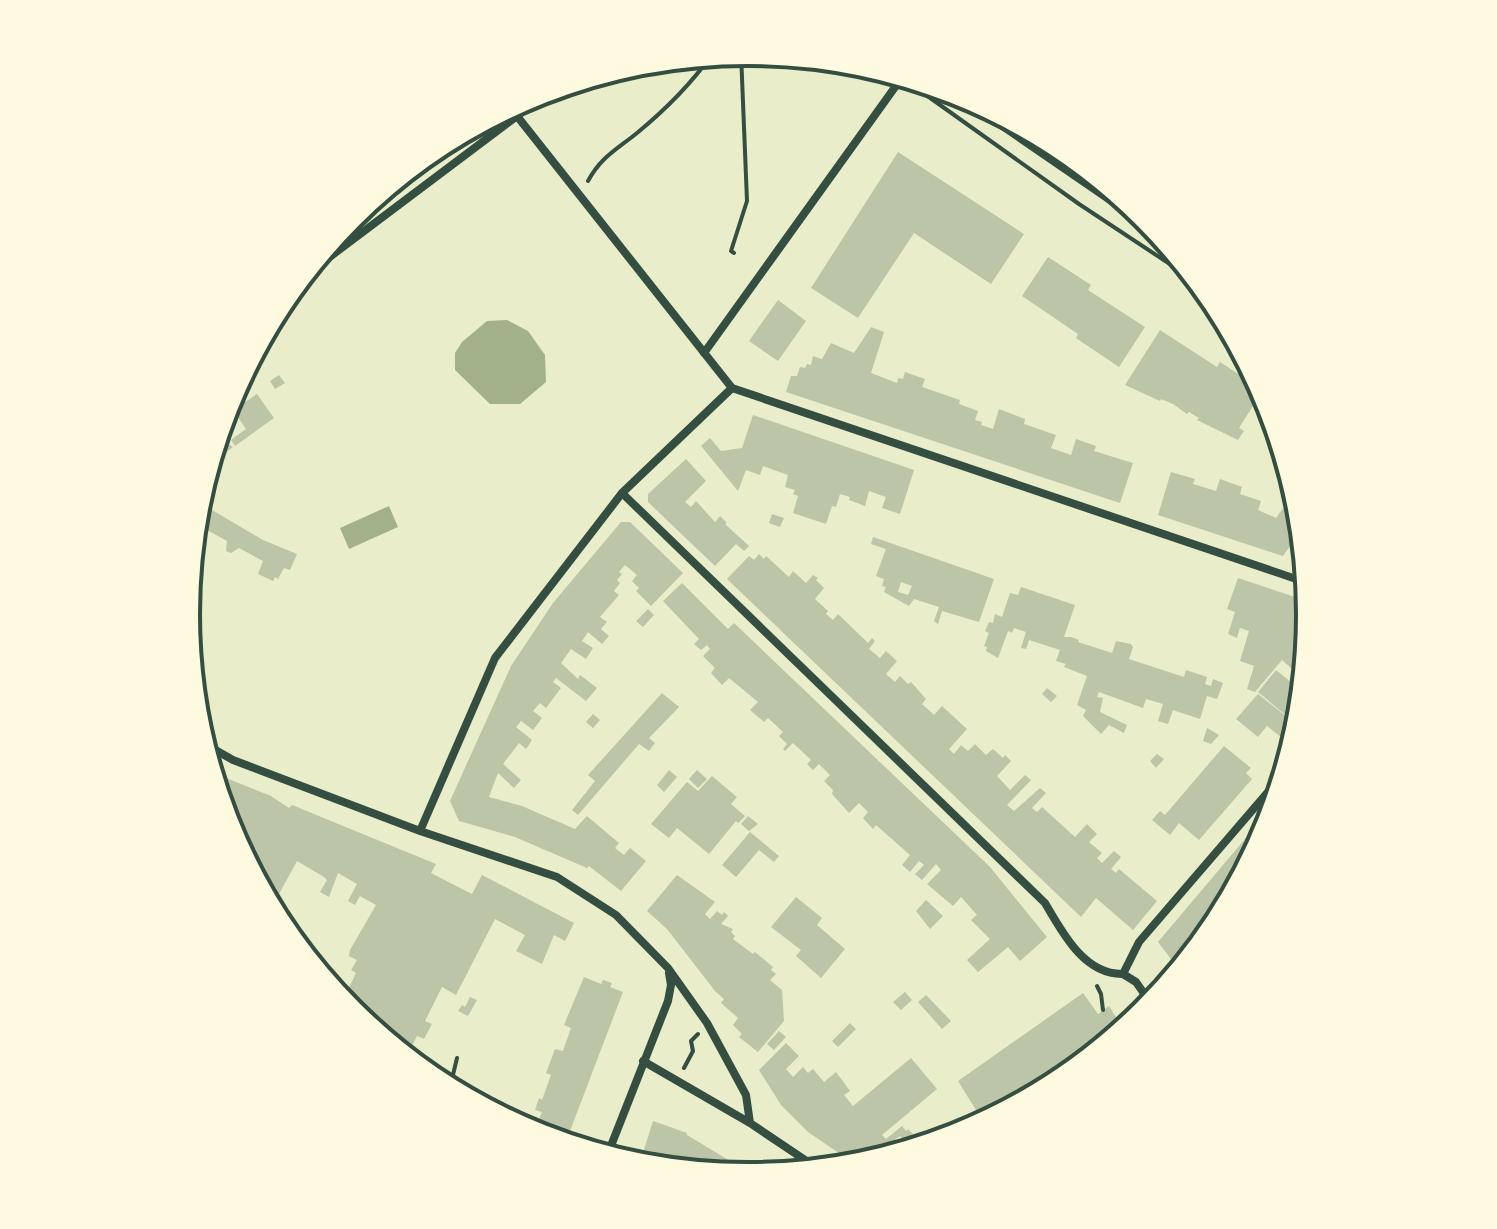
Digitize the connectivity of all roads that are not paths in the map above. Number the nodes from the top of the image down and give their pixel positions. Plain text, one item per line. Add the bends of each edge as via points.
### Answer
1 (895, 86) edge
2 (518, 117) edge
3 (510, 121) edge
4 (1017, 136) edge
5 (1095, 189) edge
6 (339, 250) edge
7 (704, 353) junction
8 (732, 388) junction
9 (622, 493) junction
10 (1296, 579) edge
11 (218, 751) edge
12 (1267, 793) edge
13 (420, 831) junction
14 (668, 968) junction
15 (1123, 974) junction
16 (1144, 994) edge
17 (643, 1061) junction
18 (750, 1123) junction
19 (611, 1145) edge
20 (805, 1160) edge

1 - 7 street
2 - 7 street
3 - 6 street
4 - 5 street
7 - 8 street
8 - 9 street
8 - 10 street
9 - 13 street via 495,658
9 - 15 street via 1045,903 1083,957 1110,974
11 - 13 street
12 - 15 street via 1139,942
13 - 14 street via 557,877 616,915
14 - 17 street via 668,1001
14 - 18 street via 707,1023 746,1095
15 - 16 street
17 - 18 street
17 - 19 street
18 - 20 street

